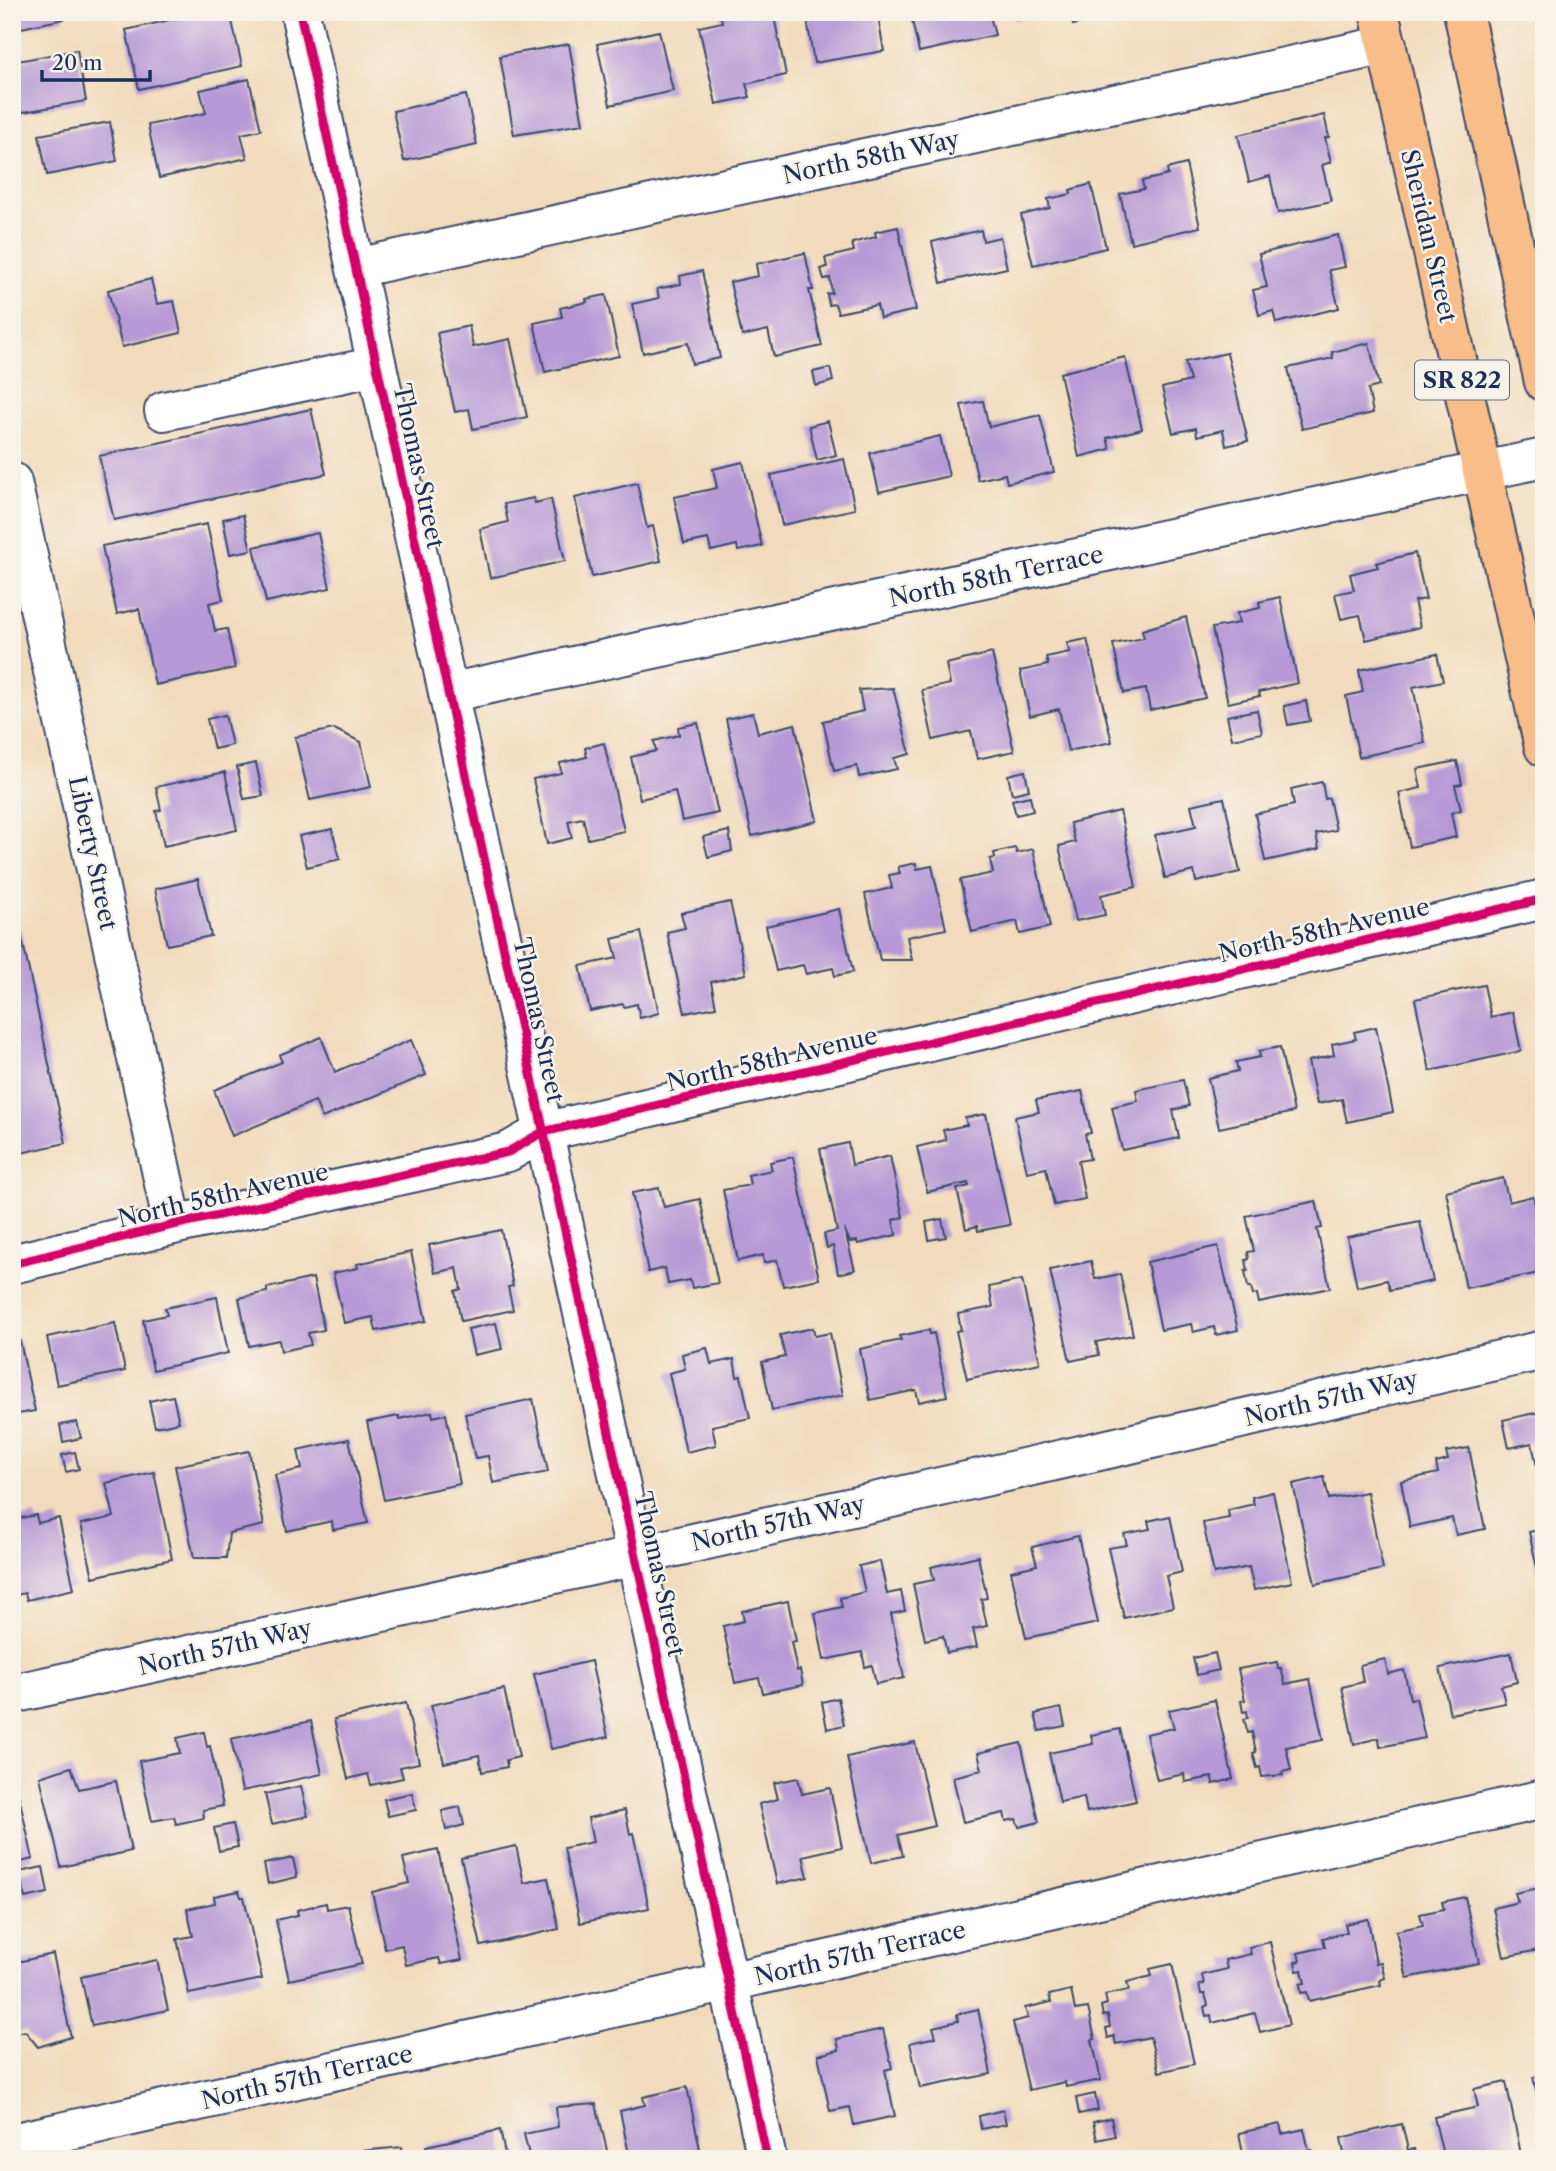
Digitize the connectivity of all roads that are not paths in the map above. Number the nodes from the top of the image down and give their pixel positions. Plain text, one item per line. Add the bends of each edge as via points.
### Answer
1 (300, 12) edge
2 (1463, 12) edge
3 (1383, 29) edge
4 (356, 268) junction
5 (377, 366) junction
6 (1544, 382) edge
7 (164, 411) dead end
8 (1544, 458) edge
9 (1482, 471) junction
10 (12, 482) edge
11 (448, 693) junction
12 (1544, 747) edge
13 (1544, 899) edge
14 (543, 1132) junction
15 (173, 1225) junction
16 (12, 1264) edge
17 (1544, 1350) edge
18 (636, 1556) junction
19 (12, 1694) edge
20 (1544, 1799) edge
21 (729, 1982) junction
22 (12, 2143) edge
23 (767, 2159) edge

1 - 4 street, Thomas Street
2 - 6 main road, SR 822
3 - 4 street, North 58th Way
3 - 9 main road, Sheridan Street / SR 822
4 - 5 street, Thomas Street
5 - 7 street
5 - 11 street, Thomas Street
8 - 9 street, North 58th Terrace
9 - 11 street, North 58th Terrace
9 - 12 main road, Sheridan Street / SR 822
10 - 15 street, Liberty Street
11 - 14 street, Thomas Street
13 - 14 street, North 58th Avenue
14 - 15 street, North 58th Avenue via 509,1152
14 - 18 street, Thomas Street
15 - 16 street, North 58th Avenue
17 - 18 street, North 57th Way
18 - 19 street, North 57th Way
18 - 21 street, Thomas Street
20 - 21 street, North 57th Terrace
21 - 22 street, North 57th Terrace
21 - 23 street, Thomas Street

